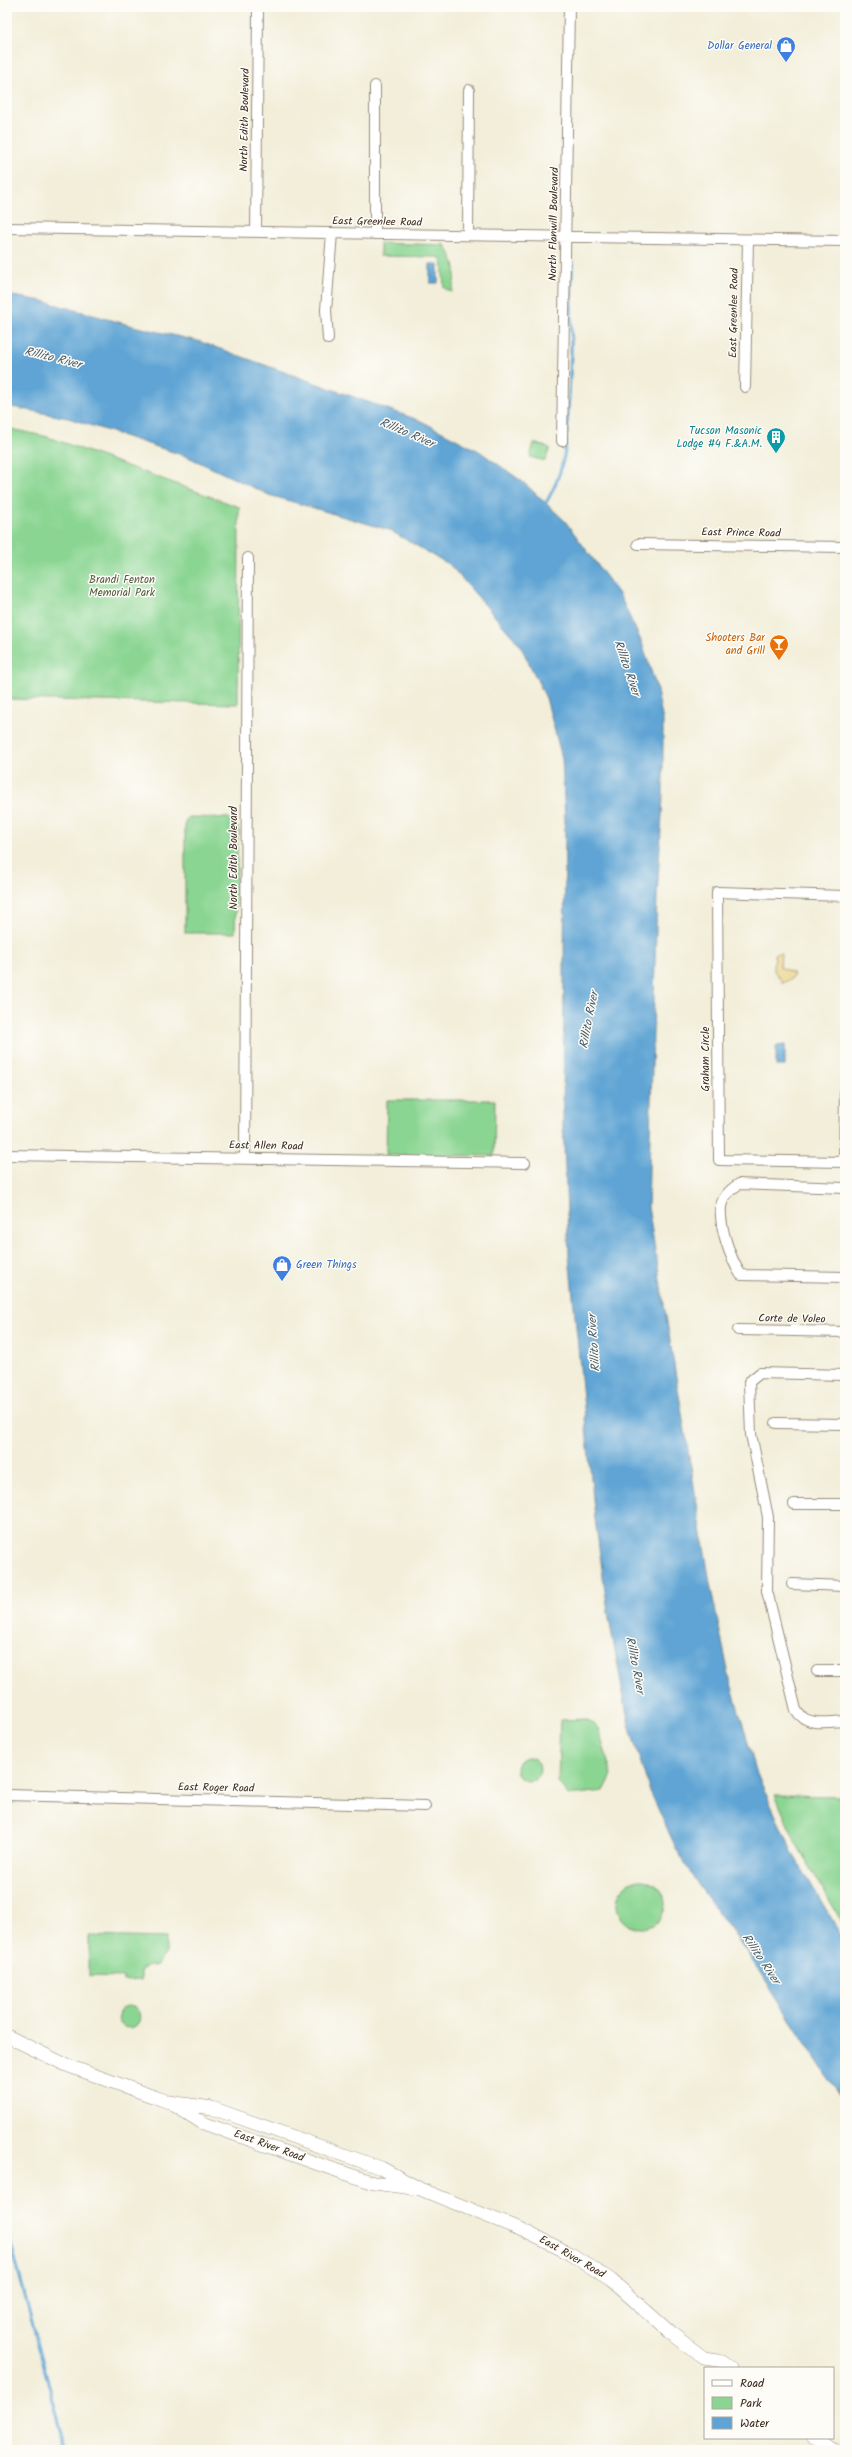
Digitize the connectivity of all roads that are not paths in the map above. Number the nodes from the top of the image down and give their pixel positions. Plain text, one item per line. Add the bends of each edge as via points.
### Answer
1 (258, 7) edge
2 (569, 7) edge
3 (375, 86) dead end
4 (469, 90) dead end
5 (7, 228) edge
6 (256, 232) junction
7 (332, 233) junction
8 (375, 234) junction
9 (468, 236) junction
10 (566, 237) junction
11 (748, 240) junction
12 (845, 241) edge
13 (328, 339) dead end
14 (745, 387) dead end
15 (562, 441) dead end
16 (638, 544) dead end
17 (845, 546) edge
18 (248, 558) dead end
19 (845, 896) edge
20 (845, 1092) edge
21 (7, 1155) edge
22 (245, 1158) junction
23 (525, 1163) dead end
24 (845, 1188) edge
25 (845, 1277) edge
26 (738, 1330) dead end
27 (845, 1332) edge
28 (845, 1375) edge
29 (776, 1423) dead end
30 (845, 1424) edge
31 (794, 1504) dead end
32 (845, 1504) edge
33 (792, 1584) dead end
34 (845, 1586) edge
35 (817, 1671) dead end
36 (845, 1671) edge
37 (845, 1721) edge
38 (7, 1795) edge
39 (425, 1806) dead end
40 (7, 2036) edge
41 (706, 2363) edge
42 (728, 2367) edge
43 (816, 2439) edge
44 (832, 2450) edge

1 - 6 street, North Edith Boulevard
2 - 10 street, North Flanwill Boulevard
3 - 8 street
4 - 9 street
5 - 6 street, East Greenlee Road
6 - 7 street, East Greenlee Road
7 - 8 street, East Greenlee Road
7 - 13 street via 326,310
8 - 9 street, East Greenlee Road
9 - 10 street, East Greenlee Road
10 - 11 street, East Greenlee Road
10 - 15 street, North Flanwill Boulevard
11 - 12 street, East Greenlee Road
11 - 14 street, East Greenlee Road
16 - 17 street, East Prince Road
18 - 22 street, North Edith Boulevard
19 - 20 street, Graham Circle via 717,892 719,1160 844,1162
21 - 22 street, East Allen Road
22 - 23 street, East Allen Road
24 - 25 street via 738,1184 726,1194 721,1206 726,1243 731,1260 741,1275
26 - 27 street, Corte de Voleo
28 - 37 street via 760,1373 749,1382 751,1434 768,1517 767,1591 796,1710 801,1718 809,1722
29 - 30 street
31 - 32 street
33 - 34 street
35 - 36 street
38 - 39 street, East Roger Road
40 - 41 main road, East River Road via 66,2066 169,2102 203,2123 374,2183 420,2189 522,2230 570,2254 611,2280
41 - 42 main road, East River Road via 718,2360
43 - 44 main road

